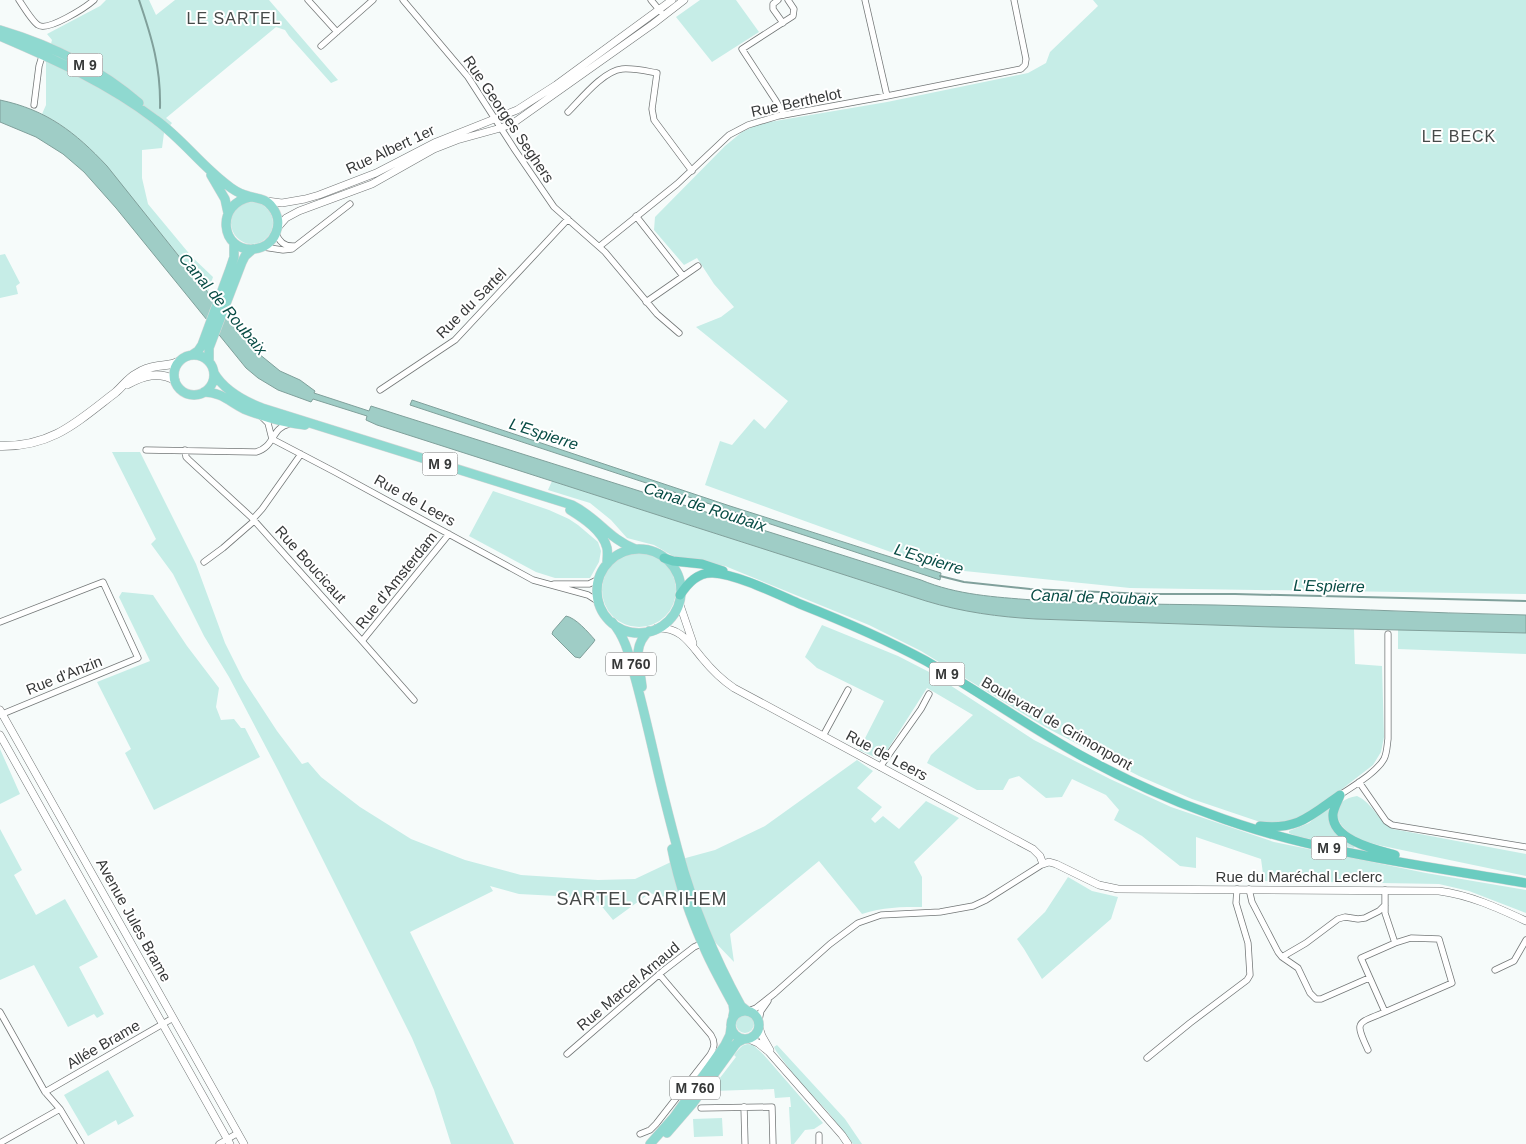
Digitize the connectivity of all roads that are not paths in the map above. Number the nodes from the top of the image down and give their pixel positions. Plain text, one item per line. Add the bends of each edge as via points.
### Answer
1 (19, 0) edge
2 (94, 0) edge
3 (309, 0) edge
4 (373, 0) edge
5 (404, 0) edge
6 (651, 0) edge
7 (672, 0) edge
8 (684, 0) edge
9 (778, 0) edge
10 (788, 0) edge
11 (865, 0) edge
12 (1014, 0) edge
13 (658, 9) junction
14 (664, 16) junction
15 (783, 23) junction
16 (0, 30) edge
17 (337, 32) junction
18 (0, 36) edge
19 (321, 46) dead end
20 (44, 50) junction
21 (887, 96) junction
22 (34, 105) dead end
23 (568, 112) dead end
24 (784, 115) junction
25 (495, 120) junction
26 (501, 128) junction
27 (204, 166) junction
28 (692, 171) junction
29 (250, 197) junction
30 (266, 201) junction
31 (350, 204) dead end
32 (228, 214) junction
33 (636, 216) junction
34 (568, 219) junction
35 (277, 230) junction
36 (234, 243) junction
37 (297, 245) junction
38 (600, 246) junction
39 (262, 247) junction
40 (253, 250) junction
41 (698, 266) dead end
42 (234, 270) junction
43 (684, 276) junction
44 (646, 302) junction
45 (679, 333) dead end
46 (205, 346) junction
47 (192, 355) junction
48 (180, 361) junction
49 (209, 361) junction
50 (214, 372) junction
51 (175, 380) junction
52 (122, 387) junction
53 (380, 390) dead end
54 (204, 392) junction
55 (254, 413) junction
56 (290, 424) junction
57 (342, 433) junction
58 (272, 439) junction
59 (0, 446) edge
60 (146, 450) dead end
61 (185, 450) junction
62 (301, 454) junction
63 (538, 495) junction
64 (254, 520) junction
65 (449, 534) junction
66 (635, 549) junction
67 (664, 558) junction
68 (204, 562) dead end
69 (607, 564) junction
70 (599, 579) junction
71 (746, 582) junction
72 (545, 584) junction
73 (680, 598) junction
74 (599, 602) junction
75 (0, 622) edge
76 (612, 622) junction
77 (653, 629) junction
78 (1388, 634) dead end
79 (362, 641) junction
80 (696, 650) junction
81 (848, 690) dead end
82 (929, 694) dead end
83 (414, 700) dead end
84 (644, 709) junction
85 (1, 713) edge
86 (0, 735) edge
87 (823, 736) junction
88 (880, 767) junction
89 (1359, 782) junction
90 (1340, 795) junction
91 (1238, 824) junction
92 (1526, 847) edge
93 (1044, 864) junction
94 (1450, 870) junction
95 (1526, 883) edge
96 (1238, 889) junction
97 (1248, 889) junction
98 (1385, 890) junction
99 (108, 904) junction
100 (1385, 904) junction
101 (98, 909) junction
102 (1526, 921) edge
103 (1526, 940) edge
104 (705, 942) junction
105 (1396, 943) junction
106 (1282, 956) junction
107 (1494, 970) dead end
108 (659, 974) junction
109 (1369, 978) junction
110 (775, 993) junction
111 (747, 1011) junction
112 (0, 1012) edge
113 (1385, 1012) junction
114 (734, 1016) junction
115 (173, 1018) junction
116 (759, 1023) junction
117 (163, 1024) junction
118 (731, 1028) junction
119 (747, 1039) junction
120 (1368, 1050) dead end
121 (567, 1054) dead end
122 (1147, 1058) dead end
123 (777, 1061) junction
124 (45, 1092) junction
125 (744, 1107) junction
126 (701, 1108) dead end
127 (60, 1109) junction
128 (238, 1133) junction
129 (640, 1134) dead end
130 (818, 1135) dead end
131 (229, 1142) edge
132 (0, 1143) edge
133 (81, 1144) edge
134 (219, 1144) edge
135 (244, 1144) edge
136 (650, 1144) edge
137 (657, 1144) edge
138 (745, 1144) edge
139 (773, 1144) edge
140 (819, 1144) edge
141 (848, 1144) edge

1 - 2 street via 37,24 44,26 75,13
3 - 17 street
4 - 17 street
5 - 25 street, Rue Georges Seghers via 465,73
6 - 13 street
7 - 13 street, Rue Albert 1er
8 - 14 street, Rue Albert 1er
9 - 15 street via 772,9
10 - 15 street via 794,9 793,16
11 - 21 street
12 - 21 street, Rue Berthelot via 1026,62 1021,69
13 - 14 street
13 - 25 street, Rue Albert 1er via 538,97
14 - 26 street, Rue Albert 1er
15 - 24 street via 742,49
16 - 20 main road, M 9
17 - 19 street
18 - 20 main road, M 9
20 - 22 street
20 - 27 main road, M 9 via 157,120
21 - 24 street, Rue Berthelot
23 - 28 street via 602,79 615,71 626,69 657,73 652,109 654,120
24 - 28 street, Rue Berthelot via 738,130
25 - 26 street, Rue Georges Seghers
25 - 30 street, Rue Albert 1er via 434,143 376,174 319,195 282,203
26 - 34 street, Rue Georges Seghers via 549,201
26 - 35 street, Rue Albert 1er via 443,145 378,181 299,211 286,218
27 - 29 main road, M 9 via 232,189
27 - 32 main road, M 9 via 223,195
28 - 33 street, Rue Berthelot
29 - 30 main road
29 - 32 main road via 235,203
30 - 35 main road via 275,211
31 - 37 street
32 - 36 main road via 226,229
33 - 38 street, Rue Berthelot
33 - 43 street
34 - 38 street, Rue Georges Seghers
34 - 53 street, Rue du Sartel via 461,335
35 - 37 street via 278,239 285,245
35 - 39 main road via 270,243
36 - 40 main road
36 - 42 main road
37 - 39 street via 286,250
38 - 44 street, Rue Georges Seghers
39 - 40 main road
40 - 42 main road
41 - 43 street
42 - 46 main road
43 - 44 street
44 - 45 street, Rue Georges Seghers
46 - 47 main road
46 - 49 main road
47 - 48 main road
47 - 49 main road
48 - 51 main road via 174,371
48 - 52 main road via 131,376
49 - 50 main road
50 - 54 main road via 213,383
50 - 57 main road, M 9 via 224,385 251,403
51 - 52 main road via 152,375
51 - 54 main road via 185,393 196,395
52 - 59 main road via 66,430 50,438
54 - 55 main road, M 9 via 218,394
55 - 56 main road, M 9
55 - 58 street via 266,420
56 - 57 main road, M 9
56 - 58 street via 282,426
57 - 63 main road, M 9
58 - 61 street via 266,448 256,452
58 - 62 street, Rue de Leers
60 - 61 street
61 - 64 street, Rue Boucicaut via 186,457
62 - 64 street
62 - 65 street, Rue de Leers
63 - 66 main road, M 9 via 579,509 618,541
63 - 69 main road, M 9 via 577,515 595,529 606,545
64 - 68 street
64 - 79 street, Rue Boucicaut
65 - 72 street, Rue de Leers
65 - 79 street, Rue d'Amsterdam
66 - 67 main road via 649,550
66 - 69 main road via 618,555
67 - 71 highway, Boulevard de Grimonpont / M 9 via 715,568
67 - 73 main road via 678,576
69 - 70 main road
70 - 72 street, Rue de Leers via 586,585
70 - 74 main road
71 - 73 highway, Boulevard de Grimonpont / M 9 via 708,573 694,578
71 - 91 highway, Boulevard de Grimonpont / M 9 via 901,648 1069,749 1139,785
72 - 74 street, Rue de Leers via 590,596
73 - 77 main road via 671,617
73 - 80 street, Rue de Leers
74 - 76 main road
75 - 85 street, Rue d'Anzin via 104,582 138,658
76 - 77 main road via 629,631
76 - 84 main road, M 760 via 625,641
77 - 80 street, Rue de Leers via 668,628 678,632
77 - 84 main road, M 760 via 640,642 638,651
78 - 89 street via 1387,747 1384,759
79 - 83 street, Rue Boucicaut
80 - 87 street, Rue de Leers via 728,684
81 - 87 street
82 - 88 street
84 - 104 main road, M 760 via 678,874 688,906
85 - 99 street, Avenue Jules Brame
86 - 101 street, Avenue Jules Brame
87 - 88 street, Rue de Leers
88 - 93 street, Rue de Leers via 1033,849
89 - 90 street
89 - 92 street via 1392,825
90 - 91 highway via 1290,826 1270,828
90 - 94 highway via 1334,819 1352,840
91 - 94 highway, M 9 via 1318,846
93 - 96 street, Rue du Maréchal Leclerc via 1056,864 1111,888
93 - 110 street via 973,906 888,914 865,920 835,939
94 - 95 highway, M 9
96 - 97 street, Rue du Maréchal Leclerc
96 - 122 street via 1236,903 1248,943 1250,975
97 - 98 street, Rue du Maréchal Leclerc
97 - 106 street
98 - 100 street
98 - 102 street, Rue du Maréchal Leclerc via 1457,894 1490,904
99 - 101 street
99 - 115 street, Avenue Jules Brame
100 - 105 street
100 - 106 street via 1365,918 1338,919
101 - 117 street, Avenue Jules Brame
103 - 107 street via 1514,961
104 - 108 street, Rue Marcel Arnaud via 690,949
104 - 111 main road, M 760 via 741,1006
104 - 114 main road, M 760 via 733,1004
105 - 109 street via 1361,958
105 - 113 street via 1411,938 1439,939 1452,983
106 - 109 street via 1298,968 1310,994 1316,999
108 - 121 street, Rue Marcel Arnaud
108 - 129 street via 711,1035 714,1048 665,1113 650,1130
109 - 113 street
110 - 111 street
110 - 116 street via 761,1011
111 - 114 main road
111 - 116 main road via 754,1013
112 - 124 street
113 - 120 street via 1360,1024 1359,1031
114 - 118 main road
115 - 117 street, Allée Brame
115 - 128 street, Avenue Jules Brame
116 - 119 main road via 757,1033
116 - 123 street via 762,1036
117 - 124 street, Allée Brame
117 - 131 street, Avenue Jules Brame
118 - 119 main road via 736,1036
118 - 136 main road, M 760 via 729,1039 720,1052 678,1112
119 - 123 street via 758,1043
119 - 137 main road, M 760 via 735,1045 693,1103
123 - 141 street
124 - 127 street
125 - 126 street
125 - 138 street
125 - 139 street via 772,1107
127 - 132 street
127 - 133 street
128 - 131 street
128 - 135 street, Avenue Jules Brame
130 - 140 street
131 - 134 street

